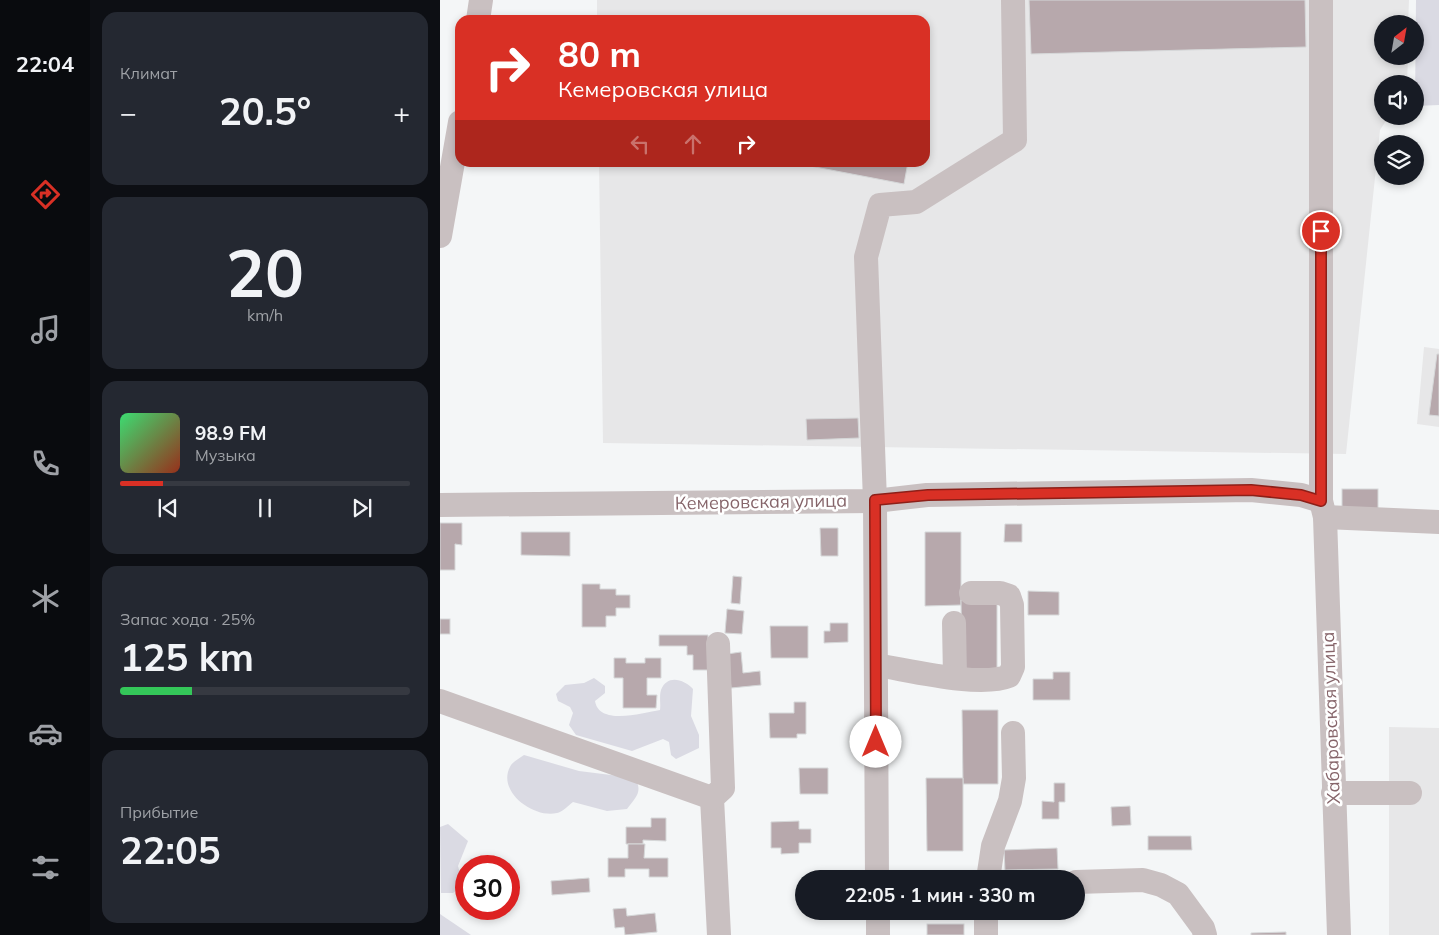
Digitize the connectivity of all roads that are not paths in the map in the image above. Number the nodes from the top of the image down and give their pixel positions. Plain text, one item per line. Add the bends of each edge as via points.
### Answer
1 (481, 0) edge
2 (1013, 0) edge
3 (1321, 0) edge
4 (479, 15) edge
5 (455, 150) edge
6 (440, 236) edge
7 (875, 500) junction
8 (440, 505) edge
9 (1323, 509) junction
10 (1439, 522) edge
11 (971, 592) dead end
12 (954, 623) dead end
13 (718, 644) dead end
14 (876, 665) junction
15 (955, 678) junction
16 (440, 701) edge
17 (1013, 732) dead end
18 (1333, 793) junction
19 (1410, 793) dead end
20 (712, 798) junction
21 (878, 870) edge
22 (989, 870) edge
23 (1085, 882) edge
24 (878, 920) edge
25 (986, 920) edge
26 (719, 935) edge
27 (878, 935) edge
28 (986, 935) edge
29 (1206, 935) edge
30 (1339, 935) edge

1 - 4 street
2 - 7 street via 1015,140 916,202 880,204 866,257
3 - 9 street, Хабаровская улица
5 - 6 street
7 - 8 street, Кемеровская улица
7 - 9 street, Кемеровская улица via 928,495 1251,490 1301,495
7 - 14 street
9 - 10 street, Кемеровская улица
9 - 18 street, Хабаровская улица
11 - 15 street via 1000,592 1009,596 1013,667 1009,676 1001,679
12 - 15 street
13 - 20 street via 723,788
14 - 15 street
14 - 21 street
16 - 20 street
17 - 22 street via 1014,778 1010,801 992,846
18 - 19 street
18 - 30 street, Хабаровская улица
20 - 26 street
23 - 29 street via 1143,880 1161,885 1178,894
24 - 27 street
25 - 28 street

